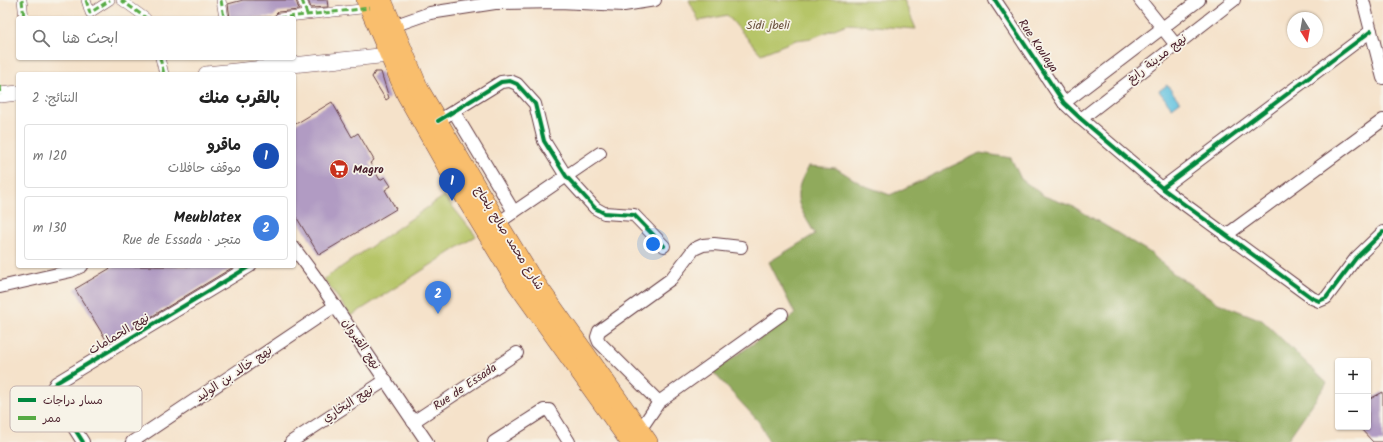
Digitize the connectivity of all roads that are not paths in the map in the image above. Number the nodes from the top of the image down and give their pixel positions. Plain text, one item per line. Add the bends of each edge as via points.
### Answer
1 (22, 0) edge
2 (86, 0) edge
3 (110, 0) edge
4 (121, 0) edge
5 (302, 0) edge
6 (655, 0) edge
7 (1140, 0) edge
8 (1199, 0) edge
9 (1234, 0) edge
10 (1363, 0) edge
11 (224, 1) edge
12 (494, 1) edge
13 (373, 3) edge
14 (1001, 3) edge
15 (307, 14) junction
16 (90, 15) edge
17 (24, 16) edge
18 (143, 16) edge
19 (224, 16) edge
20 (293, 16) edge
21 (393, 26) junction
22 (1162, 27) junction
23 (1371, 31) junction
24 (1176, 45) junction
25 (389, 55) junction
26 (160, 60) edge
27 (164, 72) edge
28 (225, 72) edge
29 (1383, 78) edge
30 (0, 92) edge
31 (16, 93) edge
32 (1064, 103) junction
33 (446, 116) junction
34 (1081, 119) junction
35 (1383, 120) edge
36 (600, 153) dead end
37 (566, 176) junction
38 (1162, 188) junction
39 (514, 212) junction
40 (489, 218) junction
41 (1383, 232) edge
42 (1225, 236) junction
43 (664, 246) dead end
44 (741, 247) dead end
45 (296, 251) edge
46 (78, 268) edge
47 (247, 268) edge
48 (0, 287) edge
49 (336, 306) junction
50 (782, 314) dead end
51 (517, 353) dead end
52 (386, 380) junction
53 (54, 386) edge
54 (659, 402) junction
55 (413, 422) junction
56 (77, 432) edge
57 (639, 438) edge
58 (83, 442) edge
59 (132, 442) edge
60 (291, 442) edge
61 (427, 442) edge
62 (494, 442) edge
63 (570, 442) edge

1 - 17 street
2 - 16 street
3 - 16 street
4 - 18 street
5 - 15 street
6 - 12 street via 624,5
7 - 22 street
8 - 22 street, نهج مدينة رابغ
9 - 24 street, نهج مدينة رابغ
10 - 23 street
11 - 19 street
12 - 21 street via 430,13
13 - 15 street
13 - 21 main road, شارع محمد صالح بلحاج
13 - 25 main road, شارع محمد صالح بلحاج
14 - 32 street, Rue Koulaya
15 - 20 street
21 - 33 main road, شارع محمد صالح بلحاج via 419,89
22 - 24 street
22 - 32 street, نهج مدينة رابغ
23 - 29 street
23 - 38 street
24 - 34 street, نهج مدينة رابغ
25 - 28 street
25 - 40 main road, شارع محمد صالح بلحاج via 406,94
26 - 27 street
30 - 31 street
32 - 34 street, Rue Koulaya
33 - 37 street via 501,82 510,81 517,84 535,104 544,141
33 - 39 street
33 - 40 main road, شارع محمد صالح بلحاج
34 - 38 street, Rue Koulaya
35 - 42 street
36 - 37 street
37 - 39 street
37 - 43 street via 595,208 604,213 634,215
38 - 42 street, Rue Koulaya
39 - 40 street
40 - 57 main road, شارع محمد صالح بلحاج via 518,285
41 - 42 street, Rue Koulaya via 1356,258 1326,298 1319,301
44 - 54 street via 714,244 694,249 671,279 599,331 599,342
45 - 49 street, نهج القيروان
46 - 48 street
47 - 53 street, نهج الحمامات
49 - 52 street, نهج القيروان
49 - 59 street, نهج خالد بن الوليد
50 - 54 street
51 - 55 street, Rue de Essada
52 - 55 street, نهج القيروان
52 - 60 street, نهج البخاري
54 - 57 street
55 - 61 street, نهج القيروان
56 - 58 street, نهج الحمامات
62 - 63 street via 544,410 549,410

